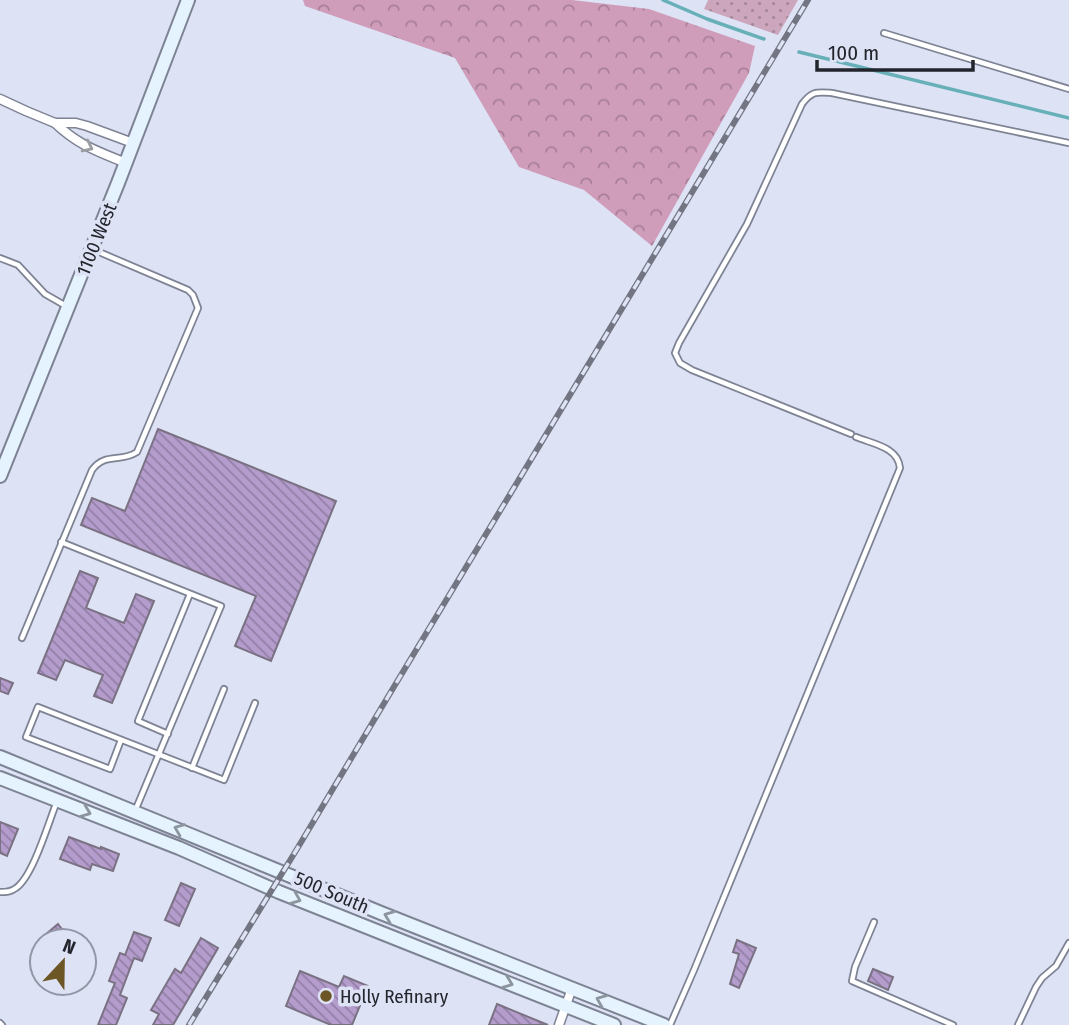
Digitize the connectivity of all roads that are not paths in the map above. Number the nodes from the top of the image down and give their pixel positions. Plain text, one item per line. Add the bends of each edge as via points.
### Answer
1 (188, 0) edge
2 (884, 33) dead end
3 (1069, 89) edge
4 (0, 99) edge
5 (55, 123) junction
6 (133, 143) junction
7 (1069, 143) edge
8 (126, 163) junction
9 (92, 249) junction
10 (0, 258) edge
11 (68, 307) junction
12 (0, 476) edge
13 (61, 542) junction
14 (190, 594) junction
15 (22, 638) dead end
16 (224, 689) dead end
17 (255, 703) dead end
18 (168, 734) junction
19 (121, 740) junction
20 (159, 755) junction
21 (0, 757) edge
22 (192, 768) junction
23 (0, 778) edge
24 (58, 800) junction
25 (135, 811) junction
26 (0, 892) edge
27 (874, 922) dead end
28 (1069, 943) edge
29 (572, 988) junction
30 (566, 1006) junction
31 (559, 1025) edge
32 (614, 1025) edge
33 (664, 1025) edge
34 (670, 1025) edge
35 (953, 1025) edge
36 (1018, 1025) edge

1 - 6 main road, 1100 West
2 - 3 lane
4 - 5 street
5 - 6 street via 76,123
5 -> 8 street via 81,144
6 - 8 main road, 1100 West
7 - 34 lane via 832,93 808,96 747,224 679,343 675,353 680,363 692,370 895,454 900,468
8 - 9 main road, 1100 West
9 - 11 main road, 1100 West
9 - 13 lane via 179,285 193,295 198,308 136,452 98,462
10 - 11 lane via 18,265 45,294
11 - 12 main road, 1100 West
13 - 14 lane
13 - 15 lane
14 - 18 lane via 138,721
14 - 18 lane via 221,606
16 - 22 lane
17 - 22 lane via 224,780
18 - 20 lane
19 - 19 lane via 110,769 26,737 38,707
19 - 20 lane
20 - 22 lane
20 - 25 lane
21 - 25 main road, 500 South
23 - 24 main road, 500 South
24 - 26 lane via 25,877 18,887
24 -> 30 main road, 500 South
29 -> 25 main road, 500 South
27 - 35 lane via 852,981
28 - 36 lane via 1062,958 1042,978
29 - 30 street
33 -> 29 main road, 500 South
30 - 31 street
30 - 32 main road, 500 South

